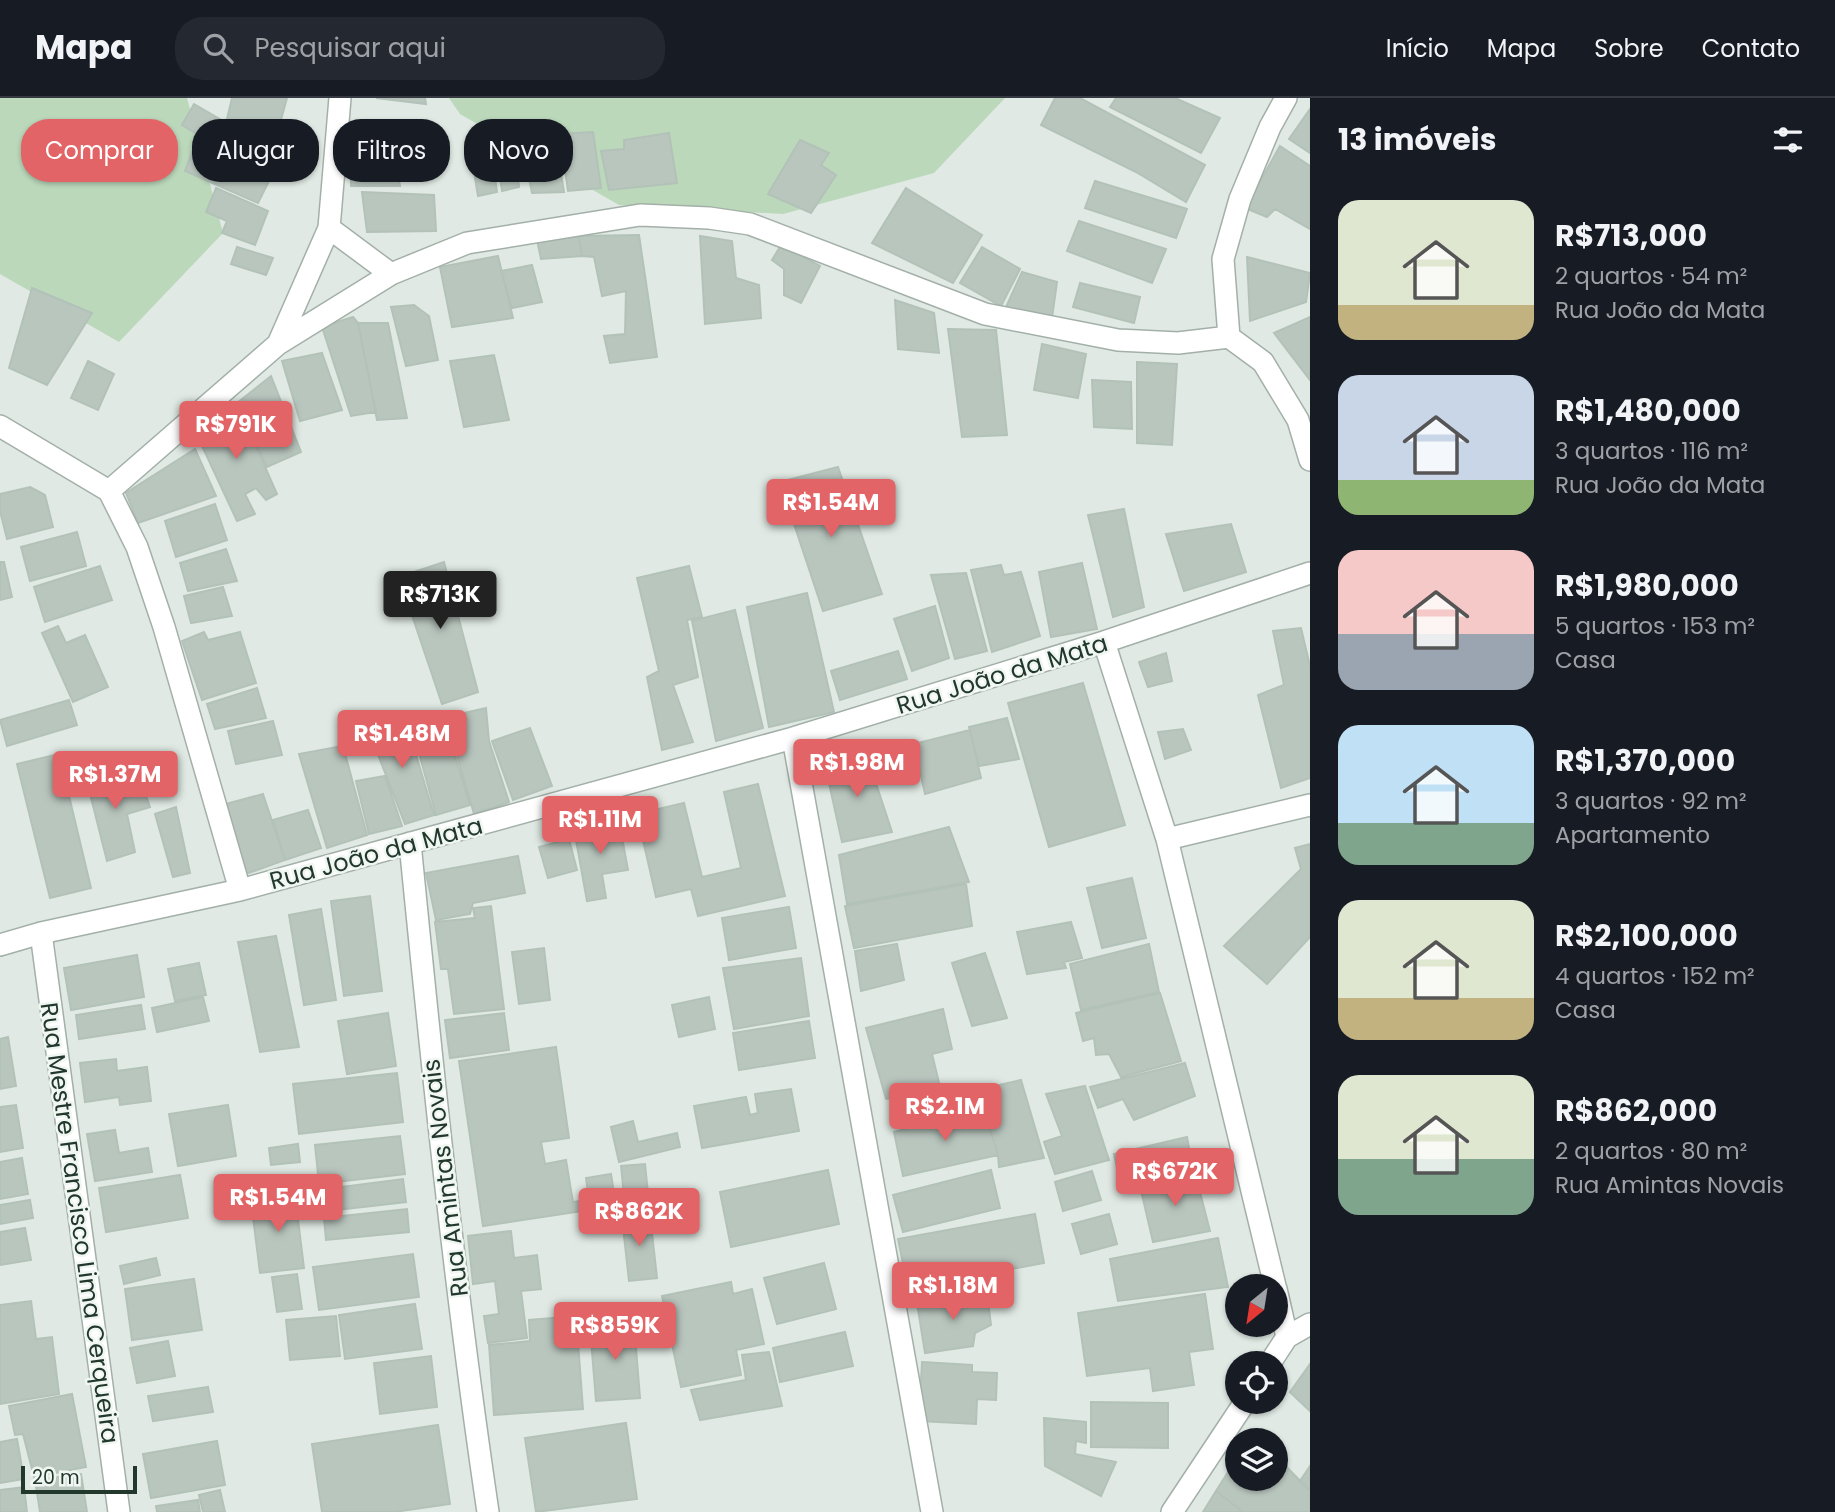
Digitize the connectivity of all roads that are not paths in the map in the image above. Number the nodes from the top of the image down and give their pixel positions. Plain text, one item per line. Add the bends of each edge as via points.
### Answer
1 (340, 98) edge
2 (1286, 98) edge
3 (329, 228) junction
4 (391, 274) junction
5 (1230, 337) junction
6 (278, 344) junction
7 (0, 426) edge
8 (1310, 460) edge
9 (108, 491) junction
10 (1310, 573) edge
11 (1104, 642) junction
12 (793, 738) junction
13 (1310, 805) edge
14 (1167, 839) junction
15 (410, 843) junction
16 (240, 890) junction
17 (41, 933) junction
18 (0, 945) edge
19 (1272, 1274) edge
20 (1310, 1324) edge
21 (1288, 1336) edge
22 (1287, 1337) edge
23 (1278, 1351) edge
24 (1237, 1414) edge
25 (119, 1512) edge
26 (488, 1512) edge
27 (932, 1512) edge
28 (1172, 1512) edge

1 - 3 street
2 - 5 street via 1240,199 1223,259
3 - 4 street
3 - 6 street
4 - 5 street via 467,243 640,215 709,218 750,224 985,314 1118,340 1178,343
4 - 6 street
5 - 8 street via 1263,362 1298,420
6 - 9 street
7 - 9 street
9 - 16 street via 136,547 164,627
10 - 11 street, Rua João da Mata
11 - 12 street, Rua João da Mata
11 - 14 street
12 - 15 street, Rua João da Mata
12 - 27 street
13 - 14 street
14 - 19 street
15 - 16 street, Rua João da Mata
15 - 26 street, Rua Amintas Novais via 431,1062
16 - 17 street, Rua João da Mata
17 - 18 street, Rua João da Mata
17 - 25 street, Rua Mestre Francisco Lima Cerqueira
20 - 21 street
22 - 23 street
24 - 28 street

